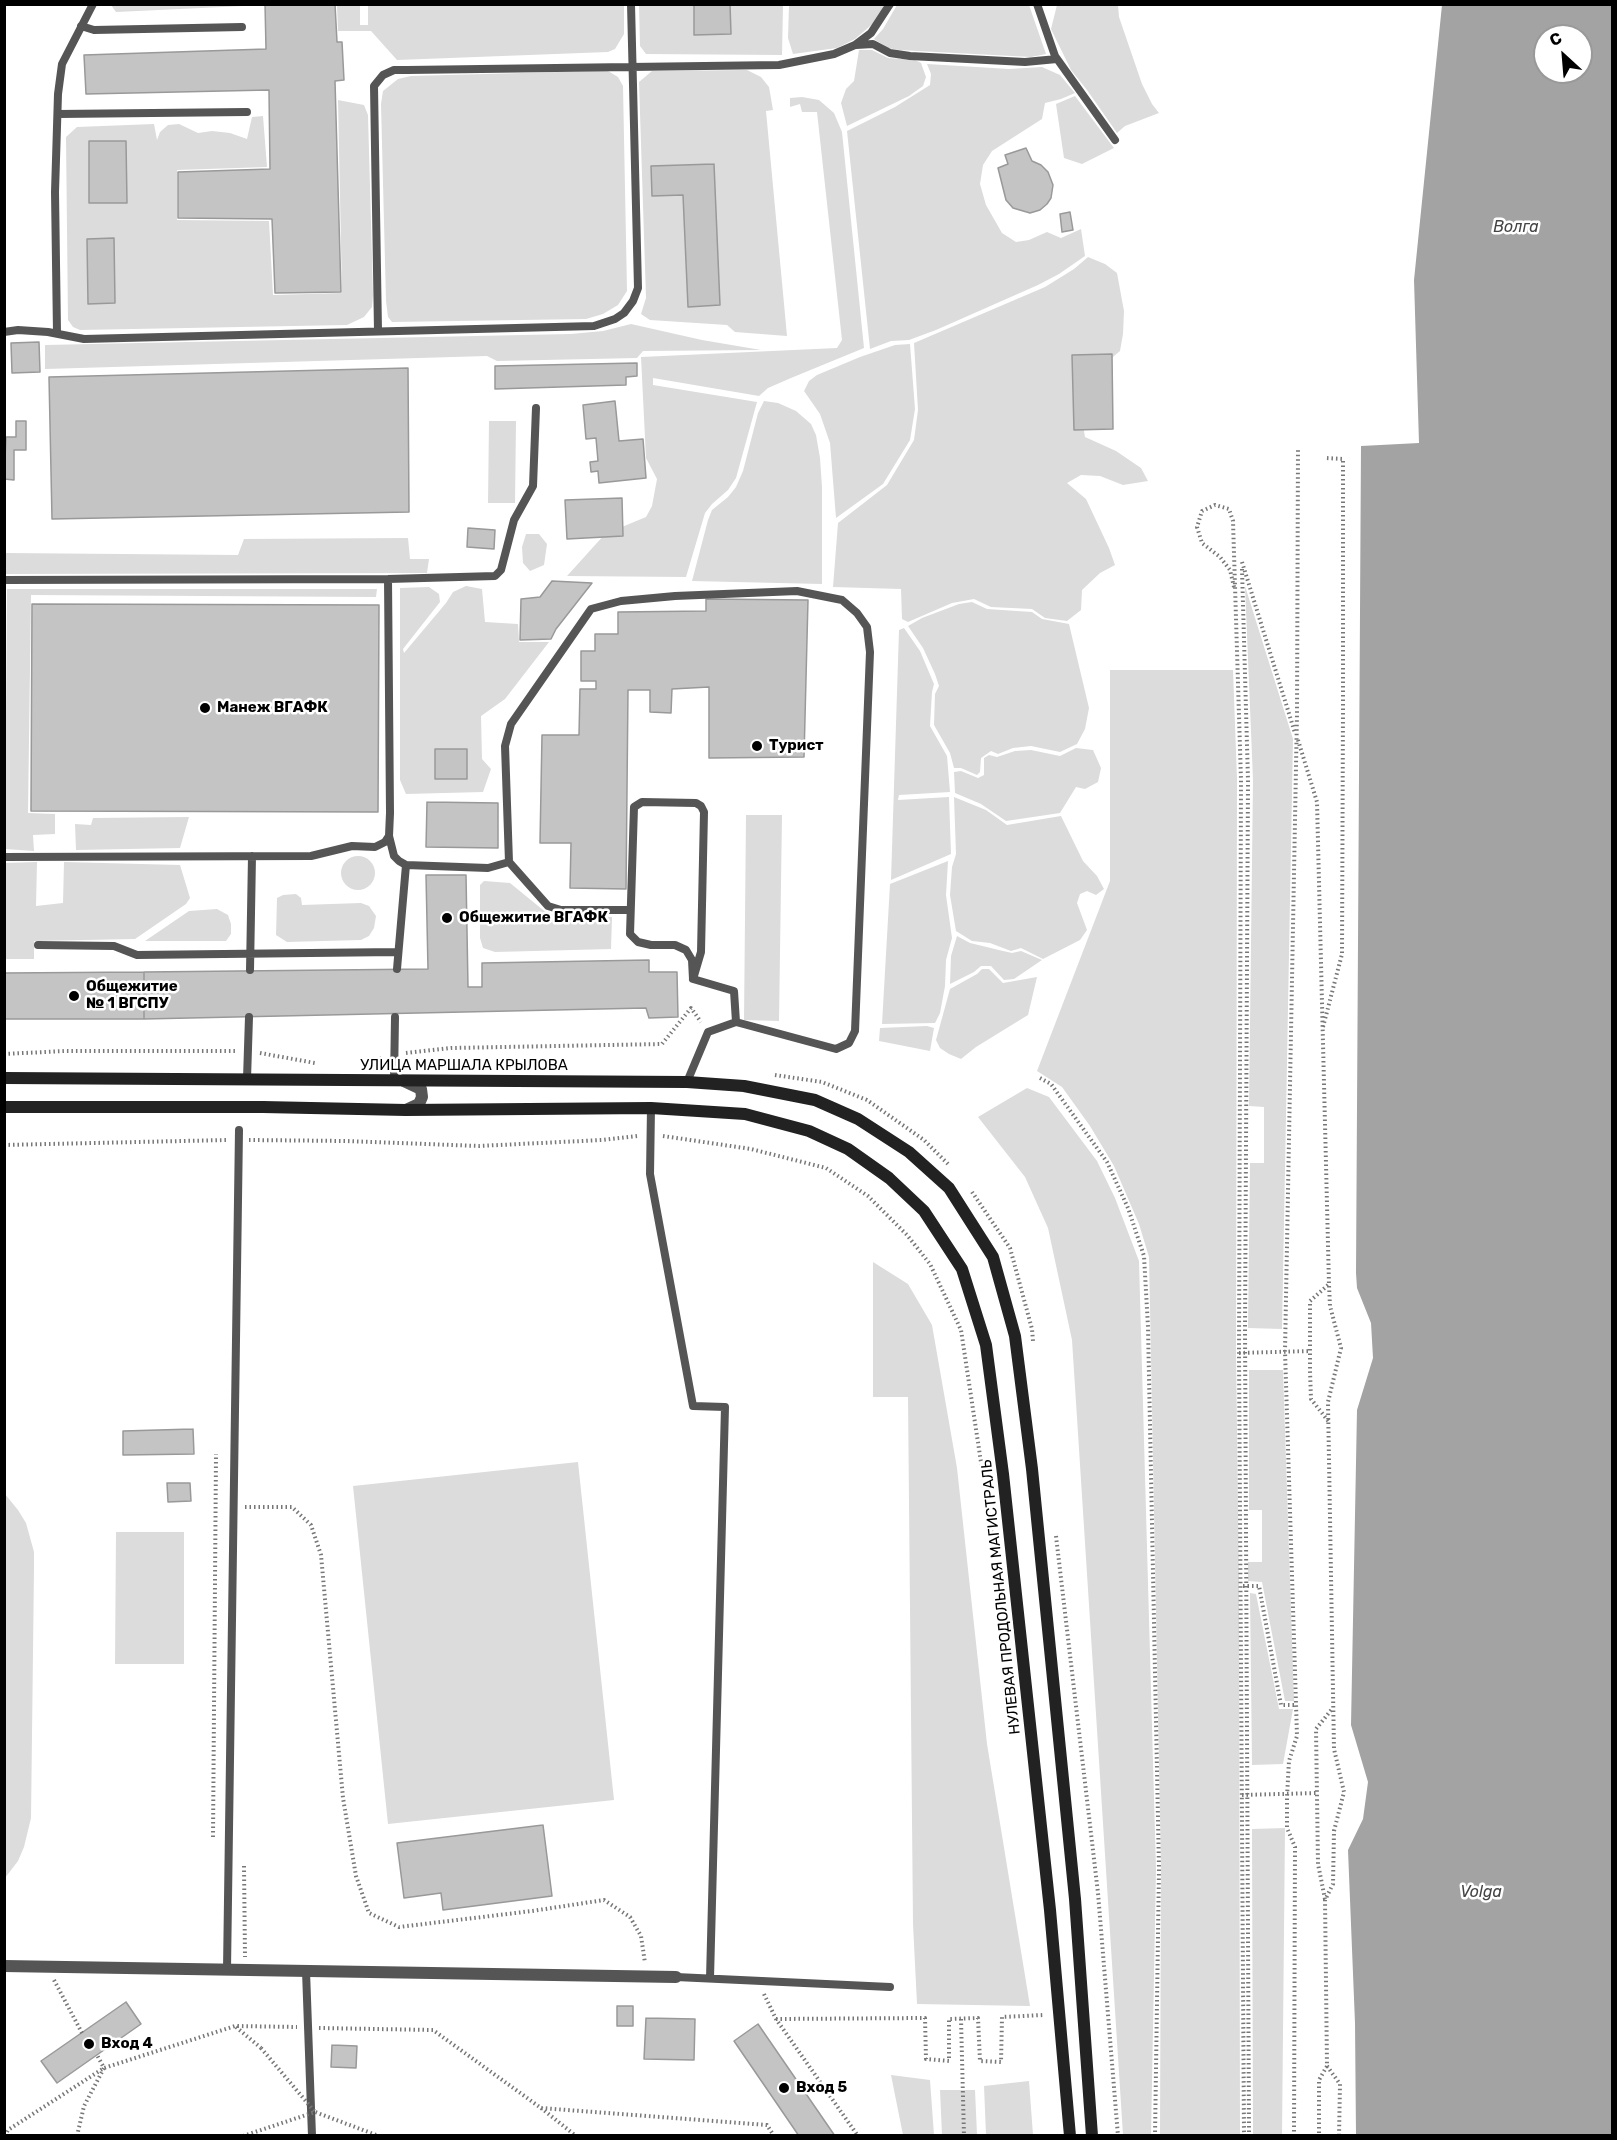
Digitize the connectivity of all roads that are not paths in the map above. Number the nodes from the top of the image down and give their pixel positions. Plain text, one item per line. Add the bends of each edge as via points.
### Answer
1 (93, 4) edge
2 (631, 4) edge
3 (890, 4) edge
4 (1037, 4) edge
5 (81, 26) junction
6 (242, 27) dead end
7 (855, 45) junction
8 (1057, 59) junction
9 (633, 66) junction
10 (247, 112) dead end
11 (58, 114) junction
12 (1115, 140) dead end
13 (4, 332) edge
14 (378, 332) junction
15 (57, 333) junction
16 (536, 408) dead end
17 (388, 579) junction
18 (4, 580) edge
19 (389, 836) junction
20 (252, 856) junction
21 (4, 857) edge
22 (508, 862) junction
23 (406, 864) junction
24 (630, 910) junction
25 (38, 945) dead end
26 (398, 952) junction
27 (250, 954) junction
28 (397, 969) dead end
29 (250, 970) dead end
30 (693, 979) junction
31 (249, 1017) dead end
32 (395, 1017) dead end
33 (736, 1022) junction
34 (4, 1078) edge
35 (247, 1079) junction
36 (399, 1081) junction
37 (687, 1082) junction
38 (4, 1107) edge
39 (651, 1108) junction
40 (406, 1110) junction
41 (239, 1130) dead end
42 (4, 1966) edge
43 (227, 1969) junction
44 (306, 1971) junction
45 (676, 1977) joint
46 (710, 1978) junction
47 (890, 1987) dead end
48 (312, 2136) edge
49 (1070, 2136) edge
50 (1092, 2136) edge

1 - 5 lane
2 - 9 lane
3 - 7 lane via 871,33
4 - 8 lane
5 - 6 lane via 94,30
5 - 11 lane via 62,64
7 - 8 lane via 873,44 890,53 910,56 1025,62
7 - 9 lane via 834,54 779,65
8 - 12 lane
9 - 14 lane via 638,288 624,313 594,326
9 - 14 lane via 394,70 383,75 374,86
10 - 11 lane
11 - 15 lane
13 - 15 lane
14 - 15 lane via 84,339
16 - 17 lane via 533,486 513,520 501,570 489,578
17 - 18 lane
17 - 19 lane
19 - 20 lane via 375,847 352,846 311,856
19 - 23 lane via 394,856
20 - 21 lane
20 - 27 lane
22 - 23 lane via 488,868
22 - 24 lane via 548,906 561,910
22 - 33 lane via 505,746 511,724 591,609 621,601 664,597 797,591 842,600 867,627 870,652 855,1031 849,1043 836,1049
23 - 26 lane
24 - 30 lane via 630,934 638,942 675,945 686,950 692,960
24 - 30 lane via 634,807 642,802 702,806 701,952
25 - 27 lane via 114,946 137,955
26 - 27 lane
26 - 28 lane
27 - 29 lane
30 - 33 lane via 734,991
31 - 35 lane
32 - 36 lane via 394,1054
33 - 37 lane via 708,1032
34 - 35 main road, УЛИЦА МАРШАЛА КРЫЛОВА
35 - 36 main road, УЛИЦА МАРШАЛА КРЫЛОВА
36 - 37 main road, УЛИЦА МАРШАЛА КРЫЛОВА
36 - 40 street via 421,1089 419,1104
37 - 50 main road, УЛИЦА МАРШАЛА КРЫЛОВА via 744,1086 815,1100 858,1119 909,1152 949,1188 993,1257 1016,1336 1032,1469 1075,1899
38 - 40 main road
39 - 40 main road
39 - 46 lane via 650,1174 693,1406 725,1407
39 - 49 main road, НУЛЕВАЯ ПРОДОЛЬНАЯ МАГИСТРАЛЬ via 745,1114 809,1131 849,1149 889,1178 924,1211 962,1269 986,1345 1004,1486 1049,1898
41 - 43 lane
42 - 43 street
43 - 44 street
44 - 45 street
44 - 48 lane
45 - 46 lane
46 - 47 lane

